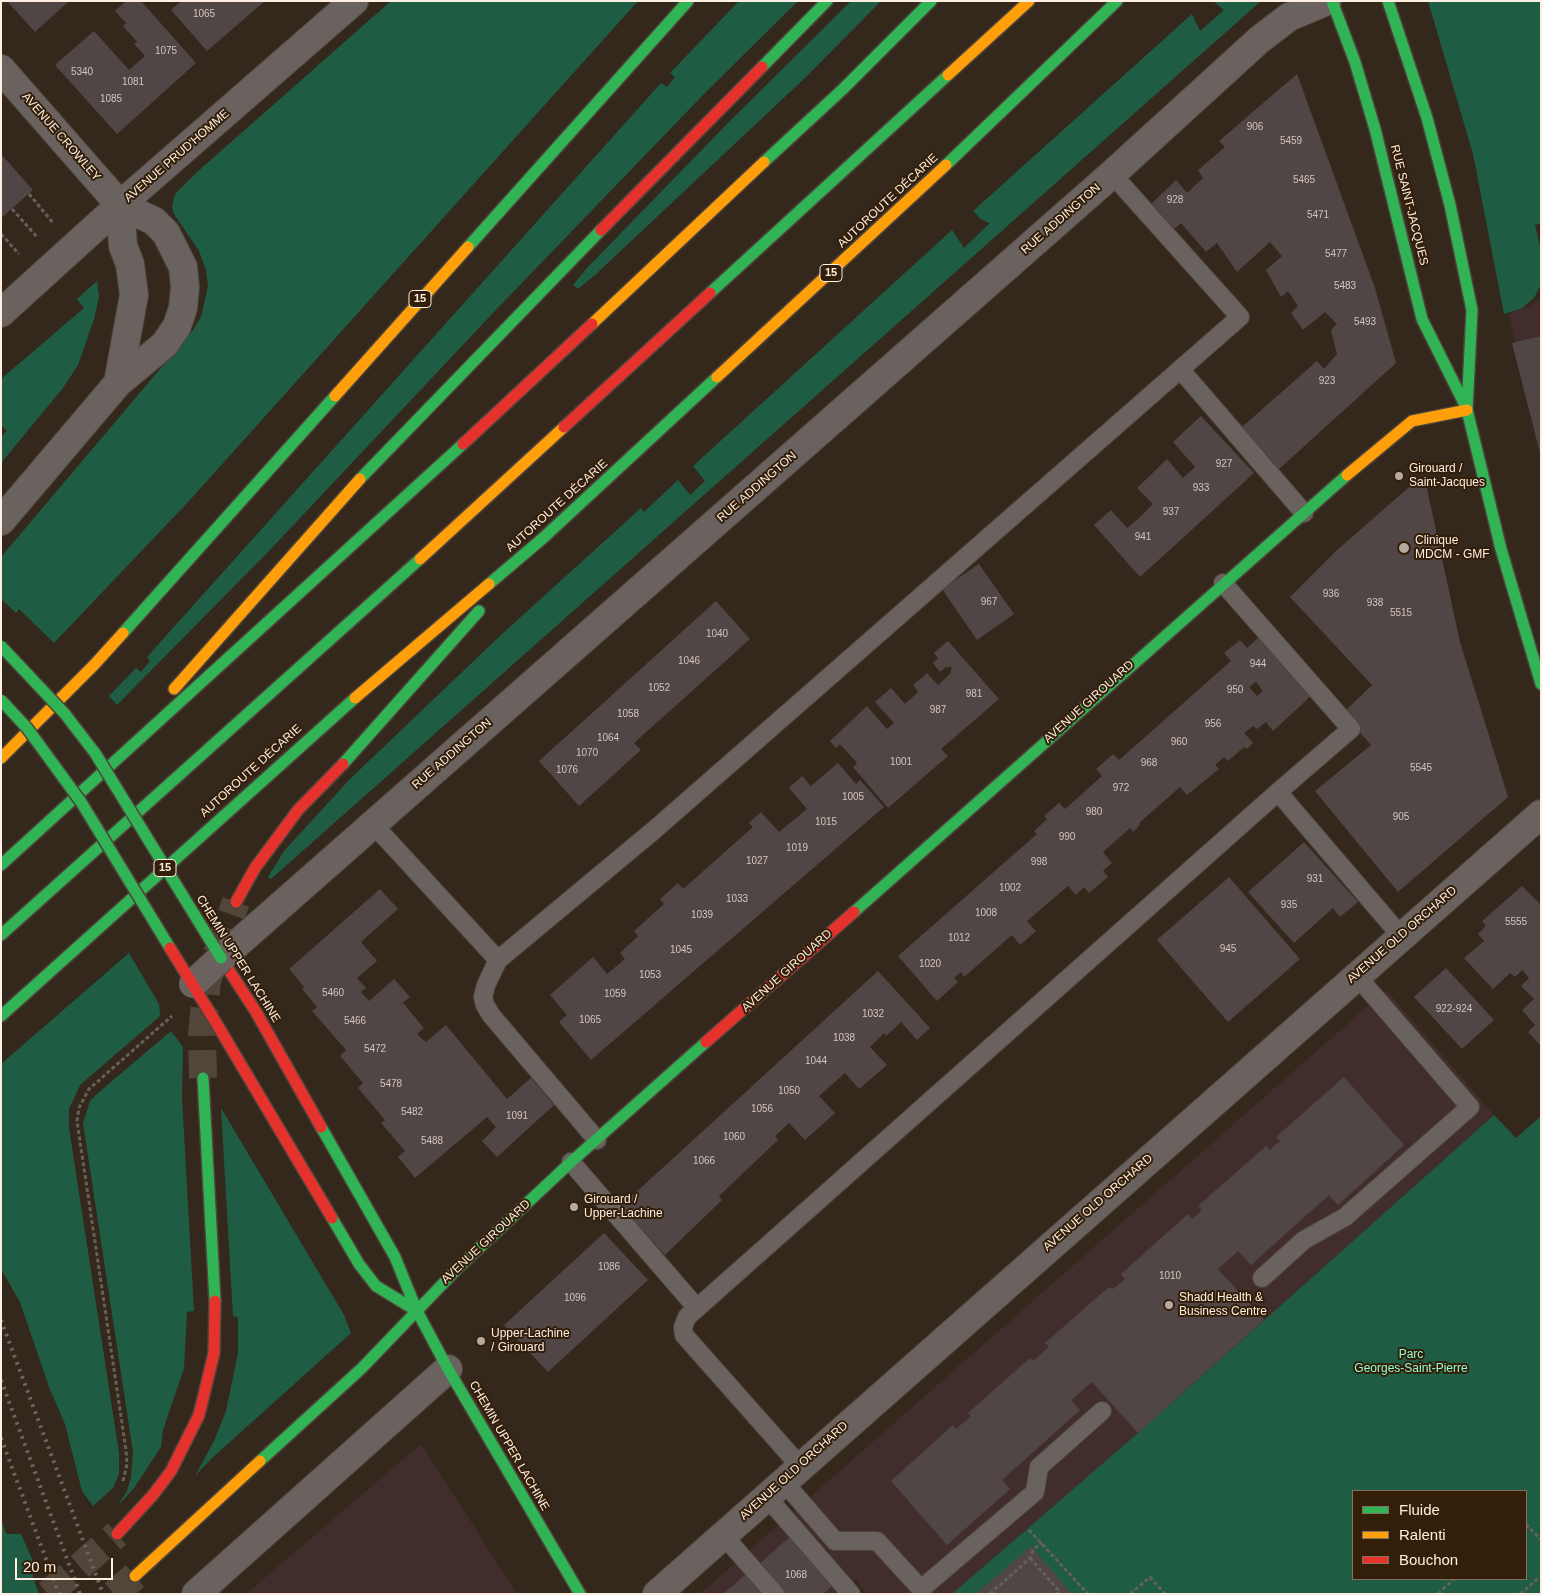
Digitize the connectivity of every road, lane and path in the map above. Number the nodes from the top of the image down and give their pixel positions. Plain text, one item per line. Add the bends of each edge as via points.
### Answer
1 (354, 1) edge
2 (688, 1) edge
3 (827, 1) edge
4 (931, 1) edge
5 (1030, 1) edge
6 (1117, 1) edge
7 (1327, 1) edge
8 (1332, 1) edge
9 (1388, 1) edge
10 (1, 69) edge
11 (1112, 174) junction
12 (29, 194) dead end
13 (120, 205) junction
14 (12, 209) dead end
15 (58, 228) dead end
16 (1, 234) edge
17 (41, 242) dead end
18 (23, 259) dead end
19 (1, 313) edge
20 (1180, 369) junction
21 (118, 384) junction
22 (1467, 410) junction
23 (1304, 513) junction
24 (1, 521) edge
25 (542, 540) junction
26 (1222, 583) junction
27 (1, 646) edge
28 (1541, 684) edge
29 (1, 700) edge
30 (1, 758) edge
31 (86, 788) junction
32 (1278, 792) junction
33 (1541, 814) edge
34 (372, 823) junction
35 (1, 865) edge
36 (236, 902) tunnel mouth
37 (1, 935) edge
38 (1401, 936) junction
39 (221, 958) junction
40 (498, 960) junction
41 (1356, 975) junction
42 (193, 984) junction
43 (1, 1016) edge
44 (172, 1016) dead end
45 (203, 1078) tunnel mouth
46 (597, 1140) junction
47 (572, 1162) junction
48 (1262, 1278) dead end
49 (696, 1307) junction
50 (417, 1310) junction
51 (448, 1369) junction
52 (1102, 1411) dead end
53 (783, 1481) junction
54 (122, 1483) dead end
55 (1527, 1525) edge
56 (1028, 1529) dead end
57 (117, 1534) tunnel mouth
58 (723, 1535) junction
59 (1541, 1540) edge
60 (1042, 1543) junction
61 (1030, 1558) junction
62 (135, 1576) tunnel mouth
63 (1541, 1576) edge
64 (1453, 1580) edge
65 (196, 1594) edge
66 (580, 1594) edge
67 (657, 1594) edge
68 (775, 1594) edge
69 (851, 1594) edge
70 (990, 1594) edge
71 (1058, 1594) edge
72 (1088, 1594) edge
73 (1130, 1594) edge
74 (1165, 1594) edge
75 (1438, 1594) edge
76 (1520, 1594) edge

1 - 13 street, AVENUE PRUD'HOMME
2 - 30 main road, 15 via 100,657
3 - 31 main road via 359,480
4 - 31 main road via 843,89 417,487
5 - 37 main road via 348,624
6 - 25 main road, AUTOROUTE DÉCARIE / 15 via 904,205
7 - 11 street, RUE ADDINGTON via 1289,16 1259,40
8 - 22 main road, RUE SAINT-JACQUES via 1376,129 1422,319
9 - 22 main road, RUE SAINT-JACQUES via 1414,74 1439,161 1472,310
10 - 13 street, AVENUE CROWLEY
11 - 20 lane via 1240,317
11 - 34 street, RUE ADDINGTON
12 - 15 path
13 - 19 street, AVENUE PRUD'HOMME
13 - 21 street via 123,246 130,264 134,295
13 - 21 street, AVENUE CROWLEY via 158,224 166,233 183,267 185,287 184,308 165,344
14 - 17 path
16 - 18 path
20 - 23 lane
20 - 40 lane via 653,831
21 - 24 street, AVENUE CROWLEY
22 - 23 main road, AVENUE GIROUARD via 1412,422 1382,444
22 - 28 main road, RUE SAINT-JACQUES via 1501,549
23 - 26 main road, AVENUE GIROUARD
25 - 36 main road via 355,752 298,810 255,868
25 - 43 main road, AUTOROUTE DÉCARIE / 15 via 329,720
26 - 32 lane via 1351,729
26 - 46 main road, AVENUE GIROUARD
27 - 39 main road, CHEMIN UPPER LACHINE, bridge via 65,714 95,753
29 - 42 main road, bridge via 28,728 81,802
31 - 35 main road
32 - 38 lane
32 - 49 lane
33 - 38 street, AVENUE OLD ORCHARD
34 - 39 street, RUE ADDINGTON
34 - 40 lane
38 - 41 street, AVENUE OLD ORCHARD
39 - 42 street, RUE ADDINGTON, bridge
39 - 50 main road, CHEMIN UPPER LACHINE via 256,1012 395,1257
40 - 46 lane via 483,996 491,1016
41 - 48 lane via 1470,1106 1345,1217 1304,1240
41 - 53 street, AVENUE OLD ORCHARD
42 - 50 main road, bridge via 359,1264 376,1286
44 - 54 path via 89,1089 79,1108 77,1121 126,1450
45 - 57 main road via 215,1284 214,1353 199,1415 187,1442 153,1495
46 - 47 main road, AVENUE GIROUARD
47 - 49 lane
47 - 50 main road, AVENUE GIROUARD via 458,1266
49 - 53 lane via 687,1317 684,1334
50 - 51 main road, CHEMIN UPPER LACHINE
50 - 62 main road, AVENUE GIROUARD via 362,1368
51 - 65 street
51 - 66 main road, CHEMIN UPPER LACHINE
52 - 53 lane via 1039,1467 1035,1492 921,1589 877,1541 835,1541
53 - 58 street, AVENUE OLD ORCHARD
53 - 69 lane
55 - 59 path
56 - 60 path
58 - 67 street, AVENUE OLD ORCHARD
58 - 68 lane
60 - 61 path
60 - 72 path
61 - 70 path
61 - 71 path via 1060,1592
63 - 76 path
64 - 75 path
73 - 74 path via 1150,1577

